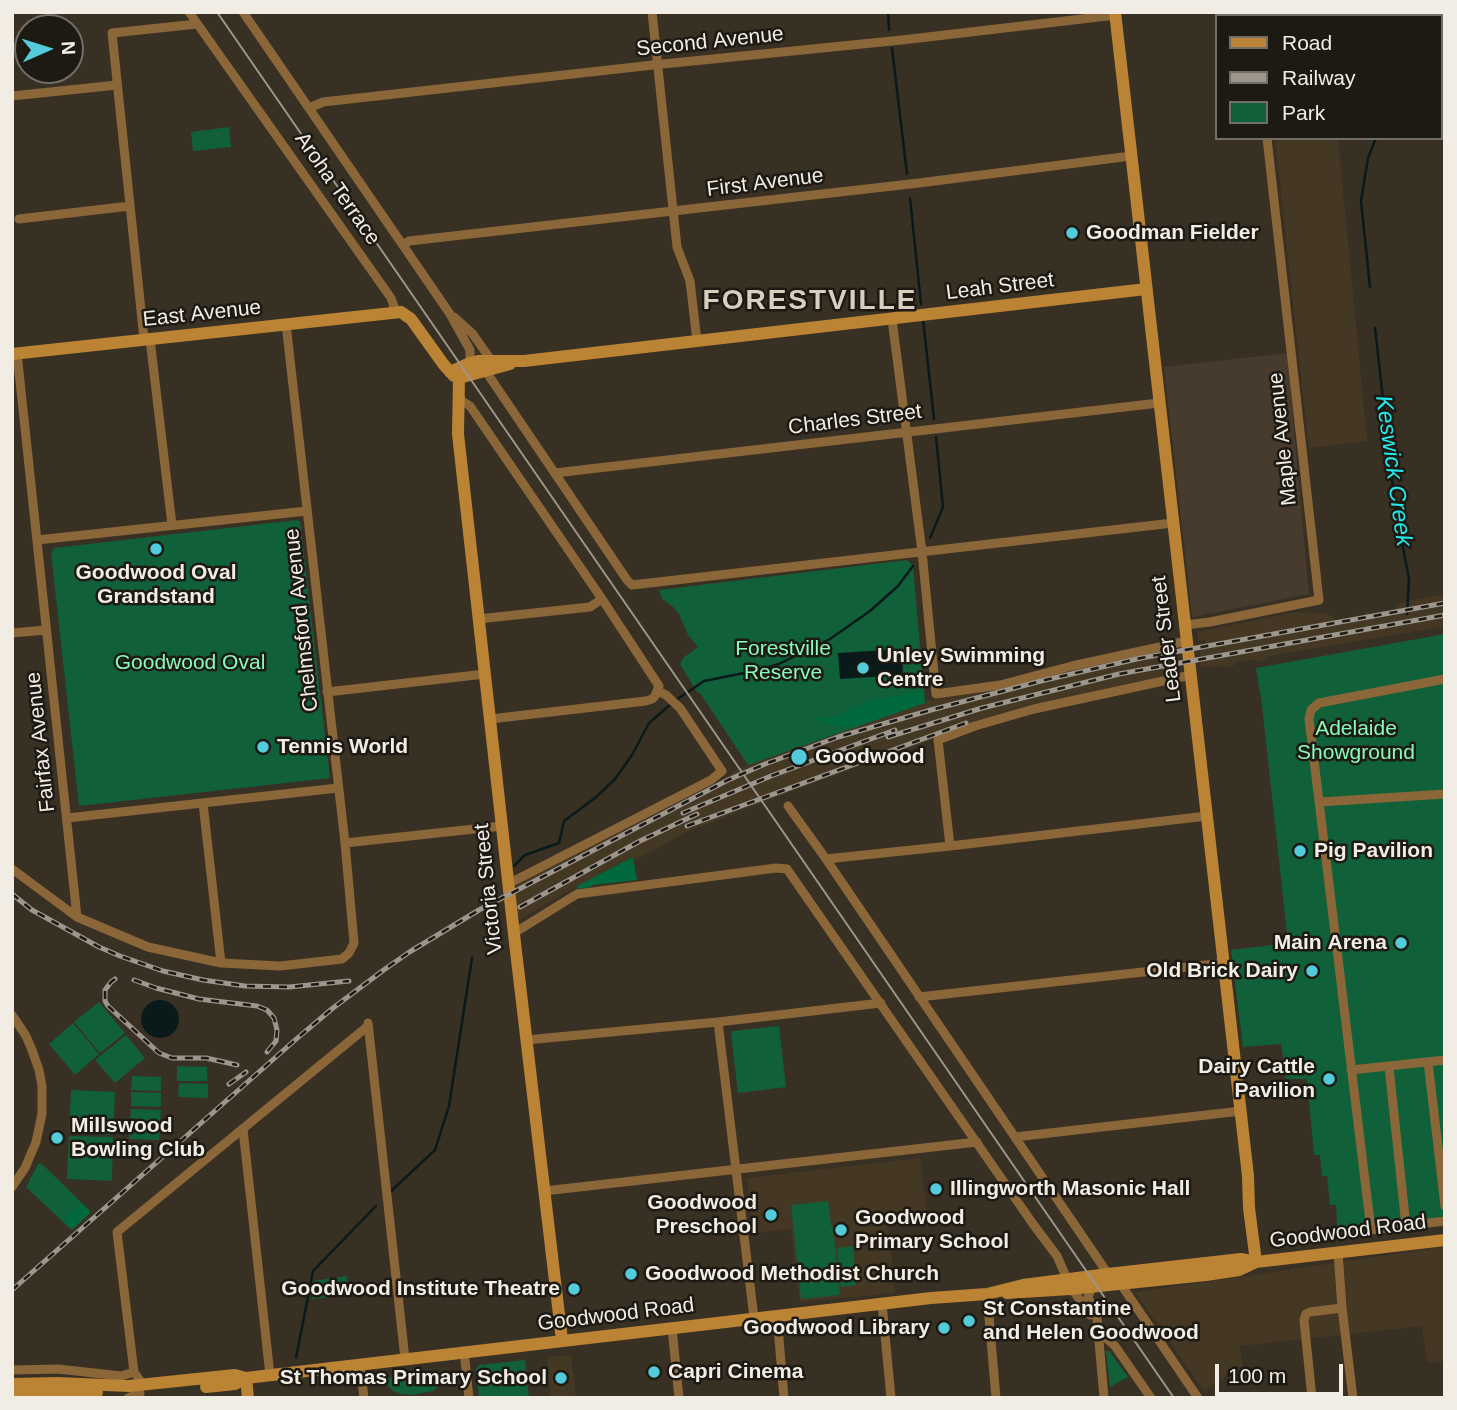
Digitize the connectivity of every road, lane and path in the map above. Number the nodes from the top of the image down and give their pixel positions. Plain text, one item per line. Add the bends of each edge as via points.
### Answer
1 (189, 12) edge
2 (243, 12) edge
3 (652, 12) edge
4 (1115, 13) edge
5 (197, 24) junction
6 (658, 65) junction
7 (117, 85) junction
8 (12, 96) edge
9 (309, 108) junction
10 (1267, 140) edge
11 (1131, 156) junction
12 (130, 206) junction
13 (673, 211) junction
14 (19, 219) dead end
15 (403, 245) junction
16 (1146, 289) junction
17 (396, 312) junction
18 (450, 314) junction
19 (892, 319) junction
20 (286, 324) junction
21 (147, 339) junction
22 (697, 341) junction
23 (14, 354) edge
24 (470, 363) junction
25 (488, 365) junction
26 (454, 375) junction
27 (458, 394) junction
28 (1159, 403) junction
29 (906, 432) junction
30 (458, 434) junction
31 (555, 473) junction
32 (307, 511) junction
33 (1173, 523) junction
34 (172, 526) junction
35 (37, 540) junction
36 (922, 552) junction
37 (602, 599) junction
38 (478, 619) junction
39 (1185, 625) junction
40 (46, 630) junction
41 (12, 633) edge
42 (1187, 641) junction
43 (485, 674) junction
44 (1191, 676) junction
45 (1445, 680) edge
46 (327, 692) junction
47 (660, 694) junction
48 (490, 719) junction
49 (338, 788) junction
50 (1445, 794) edge
51 (1320, 802) junction
52 (203, 803) junction
53 (788, 806) dead end
54 (1207, 816) junction
55 (67, 818) junction
56 (502, 826) junction
57 (345, 844) junction
58 (950, 846) junction
59 (826, 859) junction
60 (12, 869) edge
61 (508, 884) junction
62 (78, 917) junction
63 (514, 933) junction
64 (221, 963) junction
65 (1224, 963) junction
66 (919, 997) junction
67 (881, 1003) junction
68 (12, 1015) edge
69 (718, 1022) junction
70 (526, 1040) junction
71 (1445, 1060) edge
72 (1429, 1062) junction
73 (1389, 1067) junction
74 (1351, 1070) junction
75 (1241, 1111) junction
76 (243, 1129) junction
77 (1015, 1137) junction
78 (977, 1142) junction
79 (736, 1170) junction
80 (12, 1187) edge
81 (544, 1191) junction
82 (1445, 1206) edge
83 (1445, 1221) edge
84 (1406, 1226) junction
85 (1445, 1240) edge
86 (1338, 1252) junction
87 (1095, 1254) junction
88 (1256, 1262) junction
89 (1108, 1274) junction
90 (1090, 1282) junction
91 (1120, 1283) junction
92 (1068, 1284) junction
93 (989, 1293) junction
94 (882, 1303) junction
95 (1342, 1308) junction
96 (777, 1315) junction
97 (754, 1318) junction
98 (672, 1328) junction
99 (1098, 1336) junction
100 (562, 1340) junction
101 (464, 1351) junction
102 (405, 1359) junction
103 (360, 1365) junction
104 (12, 1370) edge
105 (134, 1372) junction
106 (270, 1375) junction
107 (240, 1381) junction
108 (12, 1384) edge
109 (137, 1392) edge
110 (12, 1393) edge
111 (68, 1395) edge
112 (246, 1398) edge
113 (364, 1398) edge
114 (469, 1398) edge
115 (679, 1398) edge
116 (784, 1398) edge
117 (891, 1398) edge
118 (996, 1398) edge
119 (1104, 1398) edge
120 (1151, 1398) edge
121 (1198, 1398) edge
122 (1312, 1398) edge
123 (1353, 1398) edge

1 - 5 street, Aroha Terrace
2 - 9 street
3 - 6 street
4 - 6 street, Second Avenue
4 - 11 main road, Leader Street
5 - 7 street via 112,33
5 - 17 street, Aroha Terrace via 388,294
6 - 9 street, Second Avenue via 323,102
6 - 13 street
7 - 8 street
7 - 12 street
9 - 15 street
10 - 39 street, Maple Avenue via 1319,600
11 - 13 street, First Avenue
11 - 16 main road, Leader Street
12 - 14 street
12 - 21 street
13 - 15 street, First Avenue
13 - 22 street via 677,247 690,281
15 - 18 street
16 - 19 main road, Leah Street
16 - 28 main road, Leader Street
17 - 20 main road, East Avenue
17 - 26 main road, Aroha Terrace via 411,319
18 - 24 street via 470,350
18 - 25 street via 472,332
19 - 22 main road, Leah Street
19 - 29 street
20 - 21 main road, East Avenue
20 - 32 street, Chelmsford Avenue
21 - 23 main road, East Avenue
21 - 34 street
22 - 25 main road, Leah Street
23 - 35 street, Fairfax Avenue
24 - 25 main road, Leah Street
24 - 26 main road, Leah Street
25 - 26 main road, Leah Street
25 - 31 street
26 - 27 main road, Victoria Street
26 - 30 main road, Victoria Street via 451,398
27 - 30 main road, Victoria Street
27 - 37 street
28 - 29 street, Charles Street
28 - 33 main road, Leader Street
29 - 31 street, Charles Street
29 - 36 street
30 - 38 main road, Victoria Street
31 - 36 street via 632,585
32 - 34 street
32 - 46 street, Chelmsford Avenue
33 - 36 street
33 - 39 main road, Leader Street
34 - 35 street
35 - 40 street, Fairfax Avenue
36 - 42 street via 936,694 1000,685
37 - 38 street via 590,607
37 - 47 street via 657,681
38 - 43 main road, Victoria Street
39 - 42 main road, Leader Street
40 - 41 street
40 - 55 street, Fairfax Avenue
42 - 44 main road, Leader Street
43 - 46 street
43 - 48 main road, Victoria Street
44 - 54 main road, Leader Street
44 - 58 street via 1034,709 938,740
45 - 51 street via 1319,703 1311,709
46 - 49 street, Chelmsford Avenue
47 - 48 street via 646,701
47 - 61 street via 680,708 722,771
48 - 56 main road, Victoria Street
49 - 52 street
49 - 57 street, Chelmsford Avenue
50 - 51 street
51 - 74 street
52 - 55 street
52 - 64 street
53 - 59 street
54 - 58 street
54 - 65 main road, Leader Street
55 - 62 street, Fairfax Avenue
56 - 57 street
56 - 61 main road, Victoria Street
57 - 64 street, Chelmsford Avenue via 354,943 349,953 342,959 280,966
58 - 59 street
59 - 66 street
60 - 62 street
61 - 63 main road, Victoria Street
62 - 64 street via 148,947
63 - 67 street via 577,894 784,868
63 - 70 main road, Victoria Street
65 - 66 street
65 - 75 main road, Leader Street
66 - 77 street
67 - 69 street
67 - 78 street
68 - 80 street via 32,1050 42,1100 36,1142
69 - 70 street
69 - 79 street
70 - 81 main road, Victoria Street
71 - 72 street
72 - 73 street
72 - 82 street
73 - 74 street
73 - 84 street
74 - 84 street via 1371,1230
75 - 77 street
75 - 88 main road, Leader Street
76 - 102 street via 368,1024
76 - 105 street via 117,1232
76 - 106 street
77 - 87 street
78 - 79 street
78 - 92 street via 1057,1256
79 - 81 street
79 - 97 street
81 - 100 main road, Victoria Street
83 - 84 street
85 - 86 main road, Goodwood Road
86 - 88 main road, Goodwood Road
86 - 95 street
87 - 89 street
87 - 90 street via 1097,1267
88 - 89 main road, Goodwood Road via 1241,1259
88 - 91 main road, Goodwood Road via 1228,1272
89 - 90 main road, Goodwood Road
90 - 91 main road, Goodwood Road
90 - 92 main road, Goodwood Road
90 - 99 street via 1088,1297 1097,1318
91 - 121 street
92 - 93 main road, Goodwood Road via 1023,1293
92 - 99 street via 1090,1315
93 - 94 main road, Goodwood Road
93 - 118 street
94 - 96 main road, Goodwood Road
94 - 117 street
95 - 122 street via 1310,1312 1304,1320
95 - 123 street
96 - 97 main road, Goodwood Road
96 - 116 street
97 - 98 main road, Goodwood Road
98 - 100 main road, Goodwood Road
98 - 115 street
99 - 119 street
99 - 120 street via 1115,1346
100 - 101 main road, Goodwood Road
101 - 102 main road, Goodwood Road
101 - 114 street
102 - 103 main road, Goodwood Road
103 - 106 main road, Goodwood Road
103 - 113 street
104 - 105 street via 58,1369 121,1376
105 - 109 street
106 - 107 main road, Goodwood Road
107 - 109 main road, Goodwood Road via 234,1375
107 - 112 main road
108 - 109 main road, Goodwood Road via 109,1386
109 - 111 main road, Goodwood Road
110 - 111 main road, Goodwood Road

